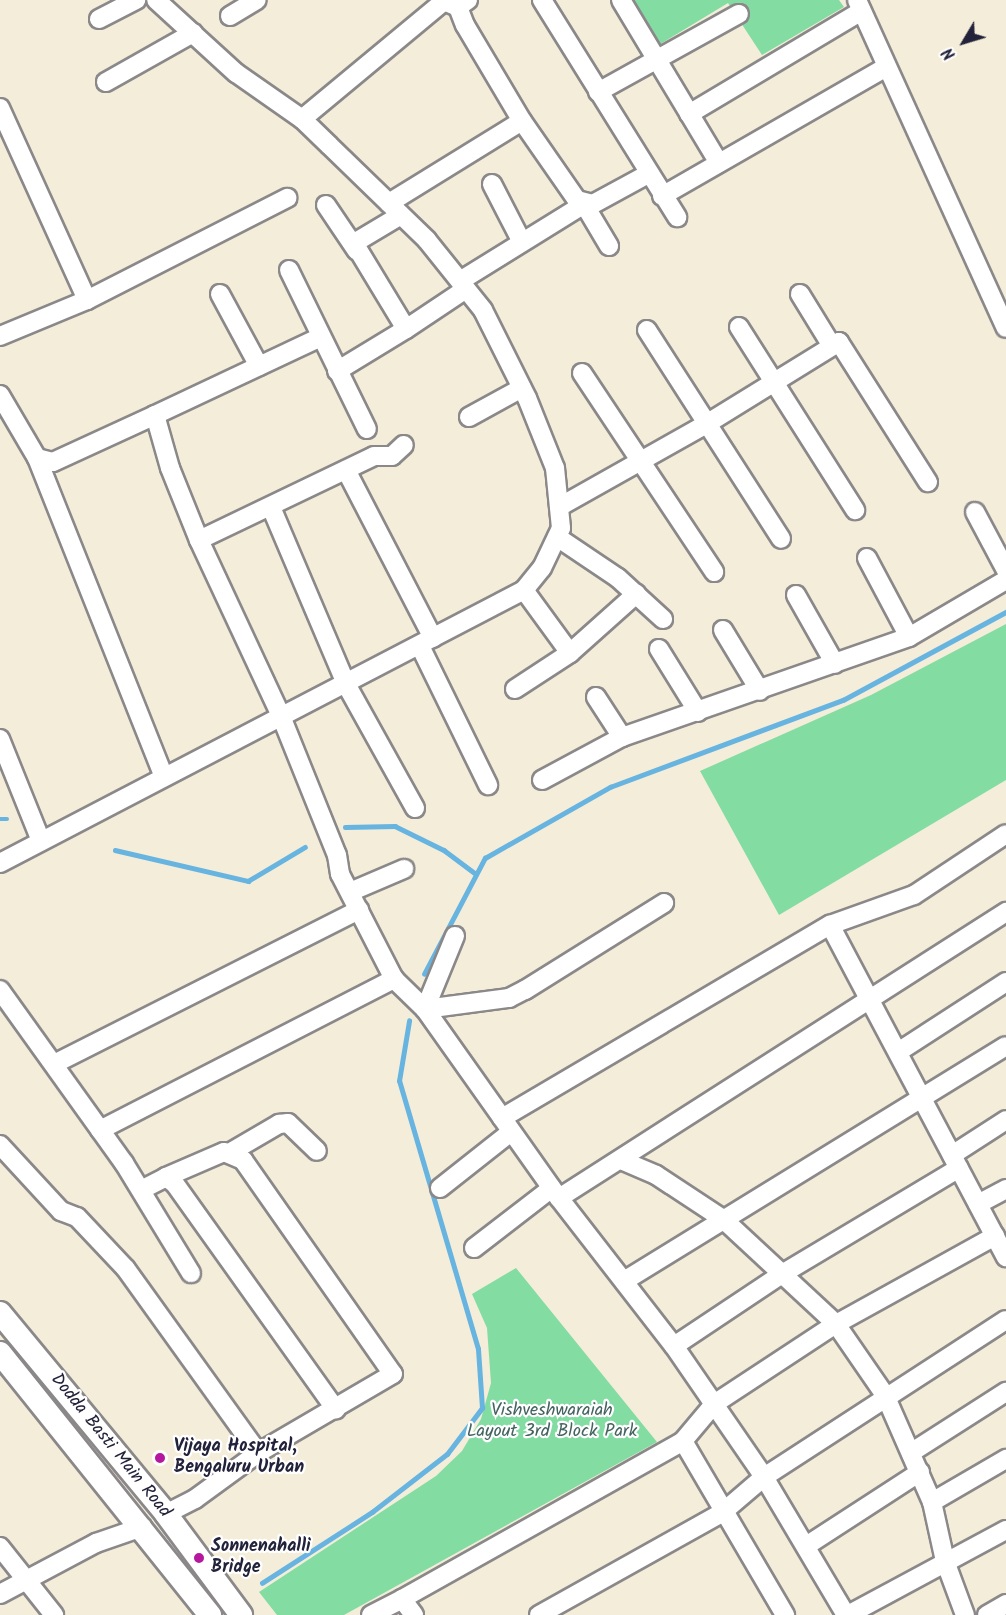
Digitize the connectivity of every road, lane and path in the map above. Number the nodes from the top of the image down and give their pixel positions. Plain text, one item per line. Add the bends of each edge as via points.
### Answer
1 (136, 0) edge
2 (156, 0) edge
3 (257, 0) edge
4 (542, 0) edge
5 (621, 0) edge
6 (463, 4) edge
7 (860, 6) edge
8 (739, 14) dead end
9 (230, 16) dead end
10 (99, 19) dead end
11 (193, 33) junction
12 (657, 60) junction
13 (885, 68) junction
14 (106, 82) dead end
15 (598, 92) junction
16 (0, 108) edge
17 (689, 114) junction
18 (302, 119) junction
19 (522, 121) junction
20 (719, 163) junction
21 (648, 174) junction
22 (492, 184) dead end
23 (662, 196) junction
24 (287, 198) dead end
25 (584, 204) junction
26 (326, 205) dead end
27 (395, 209) junction
28 (677, 218) dead end
29 (522, 242) junction
30 (609, 246) dead end
31 (357, 251) junction
32 (289, 270) dead end
33 (463, 285) junction
34 (220, 294) dead end
35 (800, 294) dead end
36 (87, 300) junction
37 (739, 327) dead end
38 (1006, 328) edge
39 (406, 329) junction
40 (647, 330) dead end
41 (0, 336) edge
42 (321, 337) junction
43 (832, 346) junction
44 (259, 366) junction
45 (337, 371) junction
46 (582, 373) dead end
47 (772, 381) junction
48 (522, 388) junction
49 (0, 395) edge
50 (155, 415) junction
51 (470, 417) dead end
52 (708, 423) junction
53 (368, 429) dead end
54 (404, 445) dead end
55 (37, 458) junction
56 (641, 461) junction
57 (346, 470) junction
58 (928, 482) dead end
59 (271, 507) junction
60 (559, 507) junction
61 (855, 510) dead end
62 (975, 512) dead end
63 (557, 537) junction
64 (781, 539) dead end
65 (199, 540) junction
66 (867, 558) dead end
67 (1006, 570) edge
68 (714, 572) dead end
69 (1006, 580) edge
70 (524, 590) junction
71 (636, 594) junction
72 (795, 595) dead end
73 (663, 619) dead end
74 (723, 630) dead end
75 (909, 637) junction
76 (427, 642) junction
77 (659, 649) dead end
78 (570, 653) junction
79 (835, 664) junction
80 (346, 684) junction
81 (514, 689) dead end
82 (760, 691) junction
83 (596, 697) dead end
84 (698, 712) junction
85 (281, 716) junction
86 (622, 737) junction
87 (0, 740) edge
88 (164, 777) junction
89 (542, 780) dead end
90 (488, 785) dead end
91 (415, 808) dead end
92 (1006, 834) edge
93 (41, 841) junction
94 (0, 863) edge
95 (404, 869) dead end
96 (350, 892) junction
97 (664, 903) dead end
98 (359, 910) junction
99 (1006, 912) edge
100 (830, 925) junction
101 (455, 936) dead end
102 (394, 979) junction
103 (1006, 982) edge
104 (0, 990) edge
105 (870, 1000) junction
106 (425, 1009) junction
107 (1006, 1046) edge
108 (898, 1052) junction
109 (54, 1064) junction
110 (921, 1096) junction
111 (1006, 1120) edge
112 (506, 1125) junction
113 (100, 1130) junction
114 (0, 1145) edge
115 (317, 1151) dead end
116 (231, 1152) junction
117 (621, 1160) junction
118 (955, 1161) junction
119 (166, 1177) junction
120 (440, 1188) dead end
121 (1006, 1189) edge
122 (141, 1190) junction
123 (555, 1193) junction
124 (978, 1204) junction
125 (723, 1219) junction
126 (995, 1236) junction
127 (474, 1248) dead end
128 (1006, 1257) edge
129 (191, 1273) dead end
130 (782, 1274) junction
131 (624, 1281) junction
132 (0, 1313) edge
133 (1006, 1320) edge
134 (836, 1324) junction
135 (674, 1346) junction
136 (0, 1353) edge
137 (1006, 1392) edge
138 (885, 1395) junction
139 (714, 1404) junction
140 (336, 1410) junction
141 (683, 1441) junction
142 (912, 1452) junction
143 (258, 1453) junction
144 (1006, 1459) edge
145 (920, 1472) junction
146 (764, 1477) junction
147 (932, 1502) junction
148 (723, 1512) junction
149 (166, 1514) junction
150 (142, 1527) junction
151 (1006, 1530) edge
152 (806, 1546) junction
153 (0, 1547) edge
154 (945, 1561) junction
155 (27, 1580) junction
156 (0, 1594) edge
157 (402, 1599) junction
158 (1006, 1604) edge
159 (239, 1613) edge
160 (54, 1615) edge
161 (210, 1615) edge
162 (371, 1615) edge
163 (414, 1615) edge
164 (539, 1615) edge
165 (785, 1615) edge
166 (847, 1615) edge
167 (964, 1615) edge
168 (987, 1615) edge

1 - 10 street
2 - 11 street
3 - 9 street
4 - 15 street
5 - 12 street
6 - 18 street via 444,2
6 - 19 street
7 - 13 street
7 - 17 street
8 - 12 street
11 - 14 street
11 - 18 street via 236,73
12 - 15 street
12 - 17 street
13 - 20 street
13 - 38 street
15 - 21 street
16 - 36 street
17 - 20 street
18 - 27 street
19 - 25 street via 577,200
19 - 27 street
20 - 23 street
21 - 23 street
21 - 25 street via 593,204
22 - 29 street
23 - 28 street
24 - 36 street
25 - 29 street
25 - 30 street
26 - 31 street
27 - 31 street via 354,243
27 - 33 street
29 - 33 street
31 - 39 street
32 - 42 street
33 - 39 street
33 - 48 street via 483,310
34 - 44 street
35 - 43 street
36 - 41 street
37 - 47 street
39 - 45 street
40 - 52 street
42 - 44 street
42 - 45 street
43 - 47 street
43 - 58 street via 839,342
44 - 50 street
45 - 53 street
46 - 56 street
47 - 52 street
47 - 61 street
48 - 51 street
48 - 60 street via 555,468
49 - 55 street
50 - 55 street via 53,462
50 - 65 street via 170,468
52 - 56 street
52 - 64 street
54 - 57 street via 392,456 374,456
55 - 88 street
56 - 60 street
56 - 68 street
57 - 59 street
57 - 76 street
59 - 65 street
59 - 80 street
60 - 63 street via 561,528
62 - 67 street
63 - 70 street via 542,568
63 - 71 street
65 - 85 street
66 - 75 street
69 - 75 street
70 - 76 street
70 - 78 street
71 - 73 street
71 - 78 street
72 - 79 street
74 - 82 street
75 - 79 street
76 - 80 street
76 - 90 street
77 - 84 street
78 - 81 street
79 - 82 street
80 - 85 street
80 - 91 street
82 - 84 street
83 - 86 street
84 - 86 street
85 - 88 street
85 - 96 street
86 - 89 street
87 - 93 street
88 - 93 street
92 - 100 street via 914,895
93 - 94 street
95 - 96 street
96 - 98 street
97 - 106 street via 509,998
98 - 102 street
98 - 109 street
99 - 105 street
100 - 105 street
100 - 112 street
101 - 106 street
102 - 106 street
102 - 113 street
103 - 108 street
104 - 109 street
105 - 108 street
105 - 117 street
106 - 112 street
107 - 110 street
108 - 110 street
109 - 113 street
110 - 118 street
110 - 125 street
111 - 118 street
112 - 120 street
112 - 123 street
113 - 122 street
114 - 143 street via 61,1211 77,1217 126,1269
115 - 116 street via 288,1123 279,1124
116 - 119 street
116 - 140 street via 243,1160 393,1374
117 - 123 street
117 - 125 street via 656,1175
118 - 124 street
118 - 130 street
119 - 122 street
119 - 140 street via 175,1184
121 - 124 street
122 - 129 street
123 - 127 street
123 - 131 street
124 - 126 street
125 - 130 street
125 - 131 street
126 - 128 street
126 - 134 street
130 - 134 street
130 - 135 street
131 - 135 street
132 - 149 street, Dodda Basti Main Road
133 - 138 street
134 - 138 street
134 - 139 street
135 - 139 street
136 - 150 street, Dodda Basti Main Road
137 - 142 street
138 - 142 street
138 - 146 street
139 - 141 street
139 - 146 street
140 - 143 street
141 - 148 street
141 - 157 street
142 - 145 street
143 - 149 street via 195,1499
144 - 147 street
145 - 147 street
145 - 152 street
146 - 148 street
146 - 152 street
147 - 154 street
148 - 164 street
148 - 165 street
149 - 159 street, Dodda Basti Main Road
150 - 155 street via 96,1542
150 - 161 street, Dodda Basti Main Road
151 - 154 street
152 - 166 street
153 - 155 street
154 - 166 street
154 - 167 street
155 - 156 street
155 - 160 street
157 - 162 street
157 - 163 street
158 - 168 street

